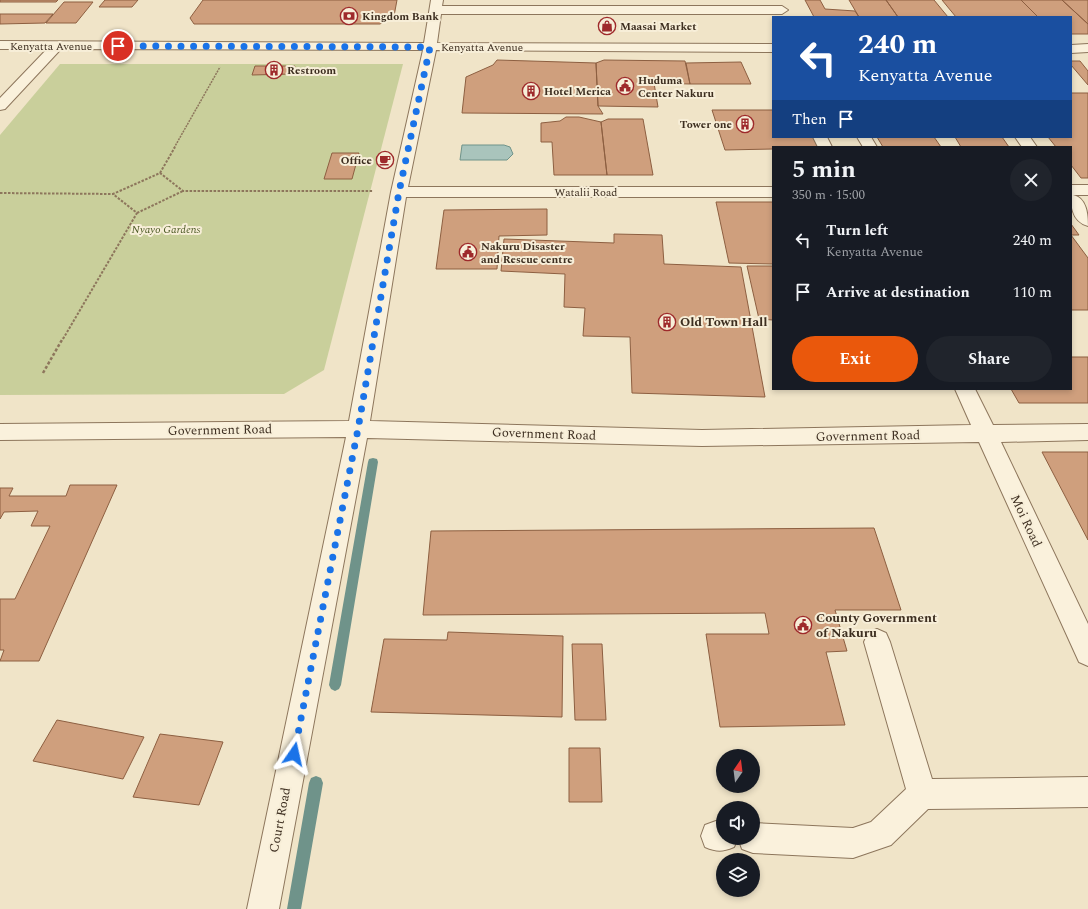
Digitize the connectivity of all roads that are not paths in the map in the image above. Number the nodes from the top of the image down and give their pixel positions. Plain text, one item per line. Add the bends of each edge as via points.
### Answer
1 (437, 5) edge
2 (782, 9) edge
3 (0, 46) edge
4 (57, 46) junction
5 (430, 47) junction
6 (772, 48) edge
7 (1088, 48) edge
8 (1072, 49) edge
9 (0, 106) edge
10 (1023, 138) edge
11 (1029, 146) edge
12 (1072, 190) edge
13 (1088, 190) edge
14 (399, 192) junction
15 (772, 192) edge
16 (1072, 200) edge
17 (1088, 221) edge
18 (966, 390) edge
19 (358, 429) junction
20 (0, 432) edge
21 (1088, 432) edge
22 (985, 435) junction
23 (877, 642) dead end
24 (1088, 653) edge
25 (1088, 792) edge
26 (922, 794) junction
27 (760, 838) edge
28 (263, 909) edge

1 - 2 street
1 - 5 street, Court Road
3 - 4 street, Kenyatta Avenue
4 - 5 street, Kenyatta Avenue
4 - 9 street
5 - 6 street, Kenyatta Avenue
5 - 14 street, Court Road
7 - 8 street
10 - 11 street
12 - 13 street
14 - 15 street, Watalii Road
14 - 19 street, Court Road
16 - 17 street
18 - 22 street, Moi Road
19 - 20 street, Government Road
19 - 22 street, Government Road via 702,438
19 - 28 street, Court Road
21 - 22 street, Government Road
22 - 24 street, Moi Road
23 - 26 street
25 - 26 street
26 - 27 street via 880,834 853,843

